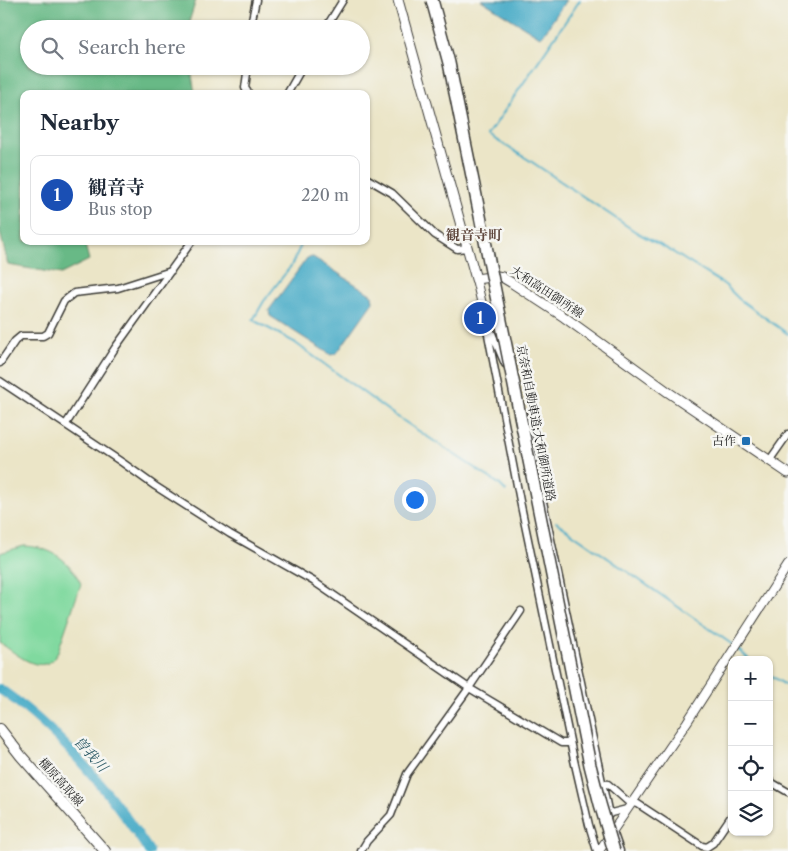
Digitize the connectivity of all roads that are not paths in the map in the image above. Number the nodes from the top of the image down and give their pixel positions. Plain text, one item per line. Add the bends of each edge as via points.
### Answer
1 (256, 0) edge
2 (343, 0) edge
3 (398, 0) edge
4 (432, 0) edge
5 (252, 20) edge
6 (330, 20) edge
7 (247, 75) edge
8 (298, 75) edge
9 (246, 90) edge
10 (289, 90) edge
11 (370, 180) edge
12 (189, 245) edge
13 (468, 248) junction
14 (171, 271) junction
15 (476, 280) junction
16 (485, 317) junction
17 (0, 362) edge
18 (0, 381) edge
19 (66, 424) junction
20 (788, 434) edge
21 (769, 461) junction
22 (788, 473) edge
23 (788, 565) edge
24 (521, 610) dead end
25 (469, 688) junction
26 (0, 729) edge
27 (570, 742) junction
28 (602, 783) junction
29 (773, 783) edge
30 (788, 792) edge
31 (632, 802) junction
32 (627, 809) junction
33 (608, 810) junction
34 (728, 821) edge
35 (613, 829) junction
36 (708, 849) edge
37 (105, 851) edge
38 (361, 851) edge
39 (598, 851) edge
40 (614, 851) edge
41 (620, 851) edge

1 - 5 street
2 - 6 street
3 - 13 main road
4 - 40 highway, 京奈和自動車道;大和御所道路, bridge via 474,181 590,765
7 - 9 street
8 - 10 street
11 - 13 street via 392,194 435,235 457,250
12 - 14 street
13 - 15 main road
14 - 17 street via 118,288 74,294 64,301 48,333 21,336
14 - 19 street via 115,348
15 - 16 street
15 - 21 main road, 大和高田御所線 via 496,276 512,283
16 - 27 street
16 - 28 street via 527,420
18 - 19 street
19 - 25 street via 230,534 313,581
20 - 21 street
21 - 22 main road, 大和高田御所線
23 - 31 street
24 - 25 street
25 - 27 street via 561,743
25 - 38 street via 408,774 391,815
26 - 37 main road, 橿原高取線
27 - 39 street via 588,824
28 - 31 street
28 - 33 street
29 - 30 street
31 - 32 street
31 - 36 street
32 - 33 street via 611,813
32 - 35 street
33 - 35 street
34 - 36 street
35 - 39 street
35 - 41 street

